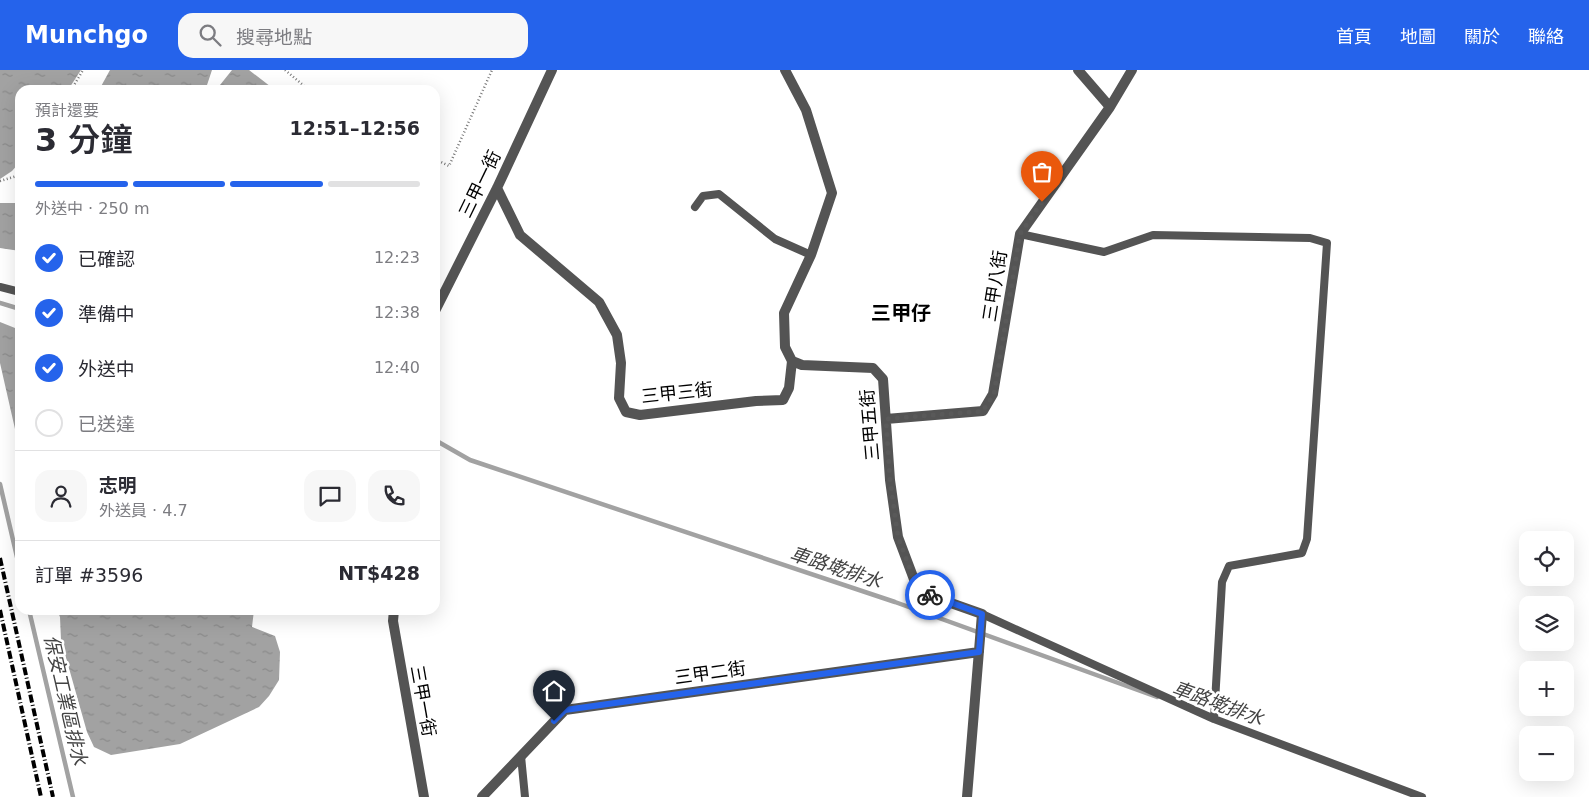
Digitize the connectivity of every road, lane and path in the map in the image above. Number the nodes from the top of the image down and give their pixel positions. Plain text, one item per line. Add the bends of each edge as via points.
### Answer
1 (83, 70) edge
2 (285, 70) edge
3 (492, 70) edge
4 (552, 70) edge
5 (785, 70) edge
6 (1078, 70) edge
7 (1132, 70) edge
8 (74, 85) edge
9 (303, 85) edge
10 (1110, 107) junction
11 (440, 162) edge
12 (15, 177) edge
13 (0, 181) edge
14 (497, 188) junction
15 (695, 207) dead end
16 (1020, 234) junction
17 (811, 255) junction
18 (0, 287) edge
19 (15, 291) edge
20 (440, 301) edge
21 (792, 361) junction
22 (886, 419) junction
23 (982, 614) junction
24 (394, 615) edge
25 (979, 652) junction
26 (1214, 719) junction
27 (522, 756) junction
28 (424, 797) edge
29 (482, 797) edge
30 (525, 797) edge
31 (967, 797) edge
32 (1422, 797) edge

1 - 8 path
2 - 9 path
3 - 11 path via 448,166
4 - 14 street, 三甲一街
5 - 17 street via 806,110 832,193
6 - 10 street
7 - 10 street, 三甲八街
10 - 16 street, 三甲八街
12 - 13 path
14 - 20 street, 三甲一街
14 - 21 street, 三甲三街 via 520,235 599,302 616,335 621,363 620,398 626,412 640,415 756,400 782,400 789,388
15 - 17 lane via 703,196 719,194 775,239
16 - 22 street, 三甲八街 via 994,394 983,411
16 - 26 lane via 1104,252 1153,235 1310,238 1328,243 1307,539 1302,552 1229,566 1222,582
17 - 21 street via 784,313 785,347
18 - 19 lane
21 - 22 street, 三甲五街 via 802,365 873,368 883,379
22 - 23 street, 三甲五街 via 898,537 915,582 931,596
23 - 25 street
23 - 26 lane
24 - 28 street, 三甲一街
25 - 27 street, 三甲二街 via 565,710
25 - 31 street
26 - 32 lane
27 - 29 street, 三甲二街
27 - 30 lane

